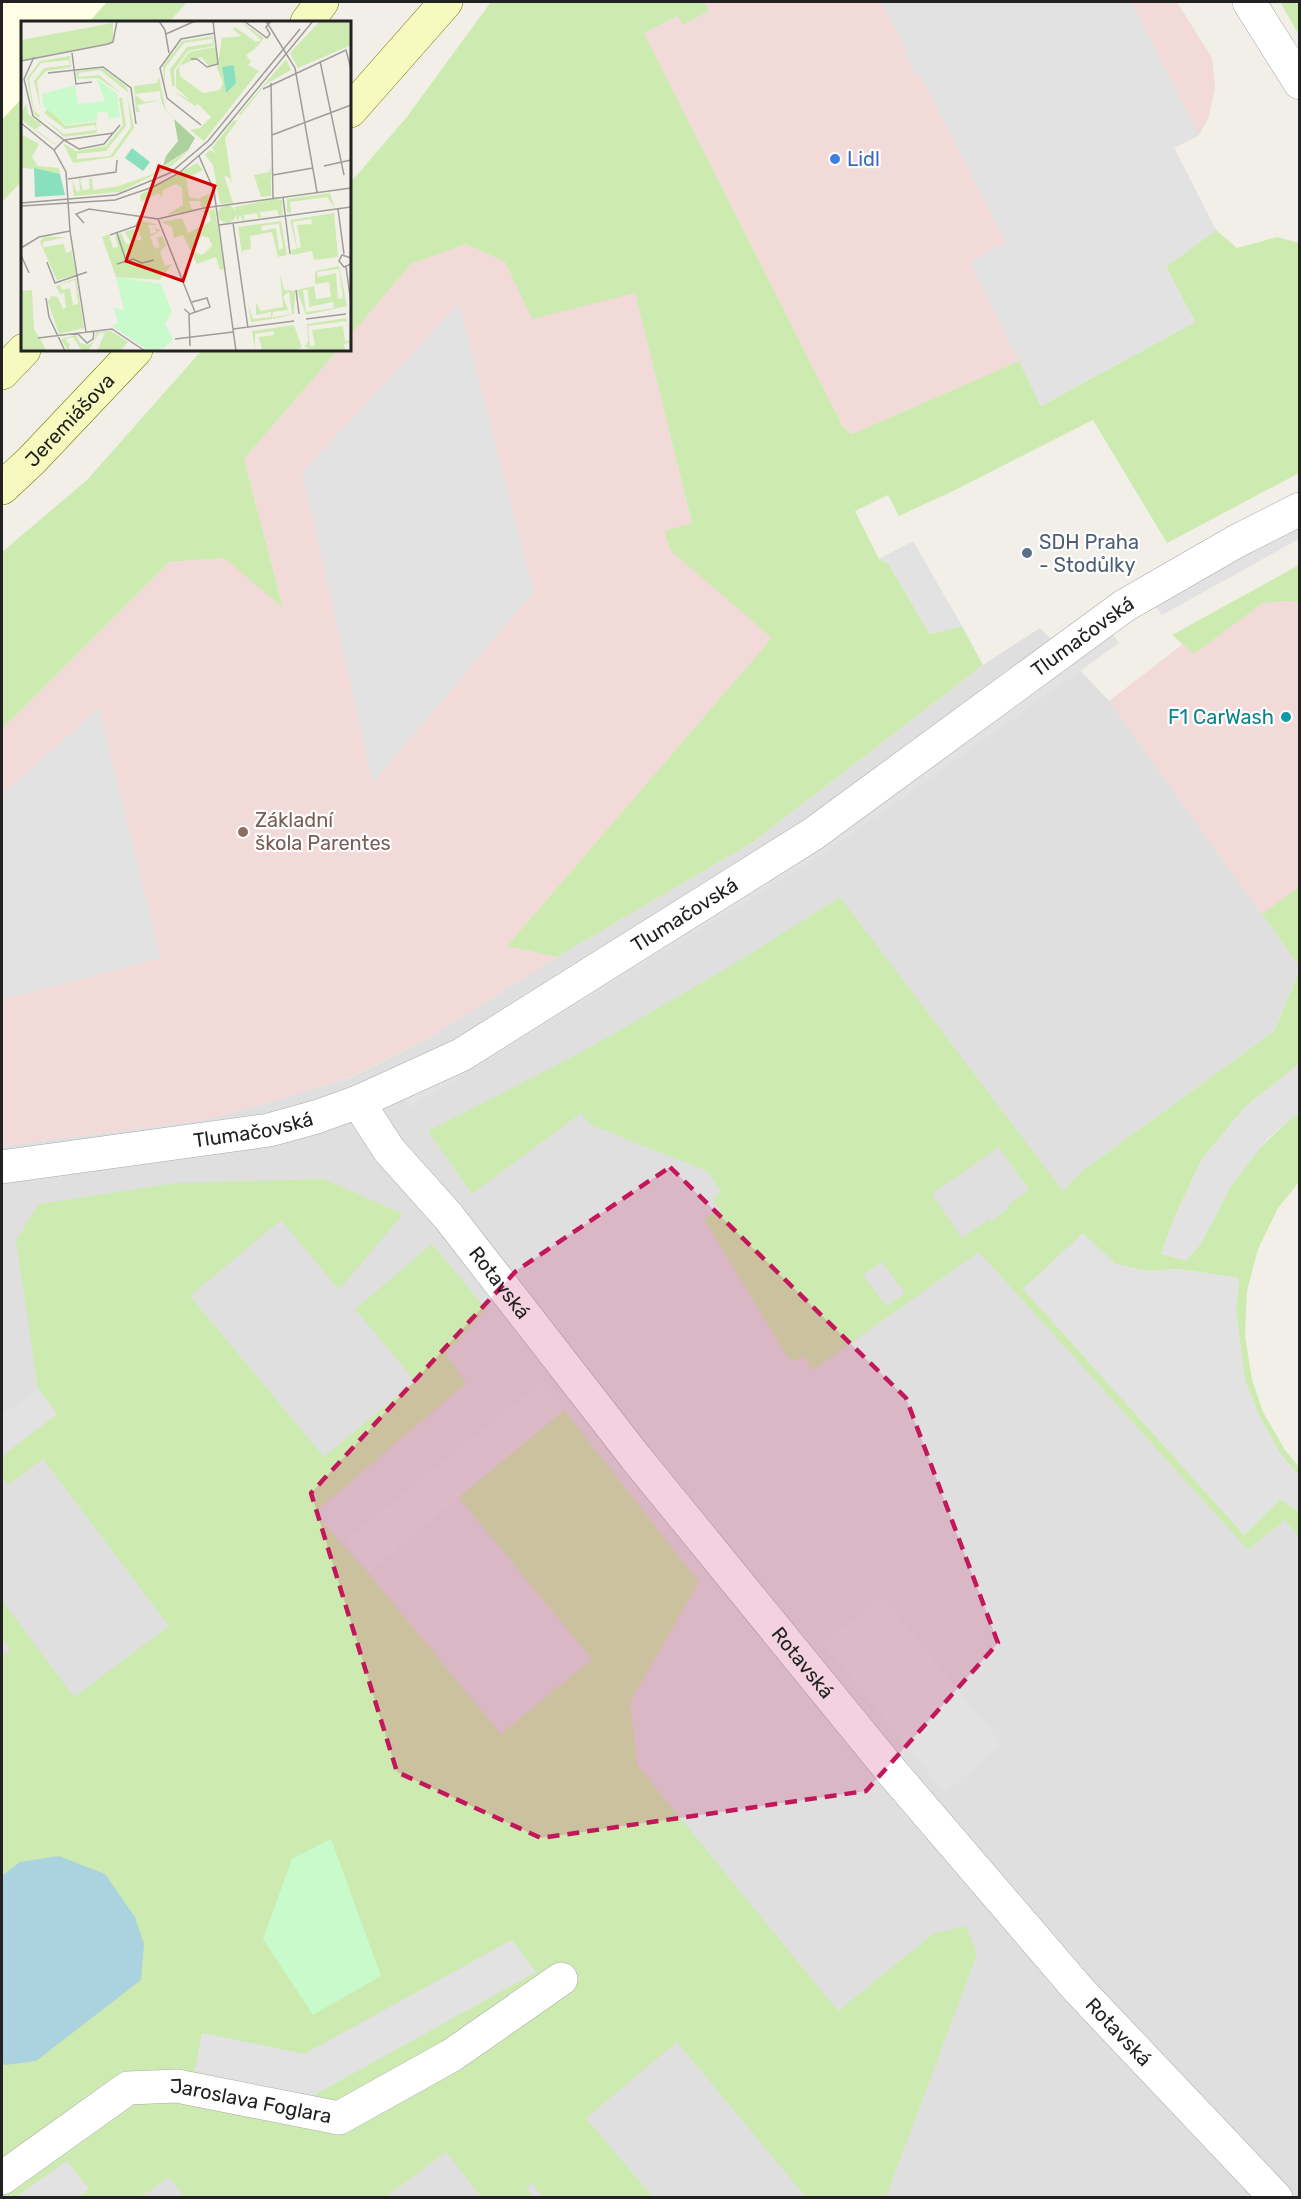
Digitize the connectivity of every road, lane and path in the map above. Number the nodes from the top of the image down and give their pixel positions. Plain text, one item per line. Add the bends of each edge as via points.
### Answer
1 (322, 2) edge
2 (447, 2) edge
3 (1249, 2) edge
4 (308, 21) edge
5 (1299, 83) edge
6 (351, 110) edge
7 (23, 351) edge
8 (135, 351) edge
9 (2, 373) edge
10 (2, 488) edge
11 (1299, 509) edge
12 (358, 1102) junction
13 (2, 1167) edge
14 (561, 1979) dead end
15 (2, 2178) edge
16 (1276, 2198) edge

1 - 4 main road
2 - 6 main road
3 - 5 street
7 - 9 main road
8 - 10 main road, Jeremiášova
11 - 12 street, Tlumačovská via 1124,606 813,834 460,1055
12 - 13 street, Tlumačovská via 269,1130
12 - 16 street, Rotavská via 389,1150 448,1216 636,1458 892,1772 1078,1989
14 - 15 street, Jaroslava Foglara via 452,2055 339,2118 177,2086 128,2088

